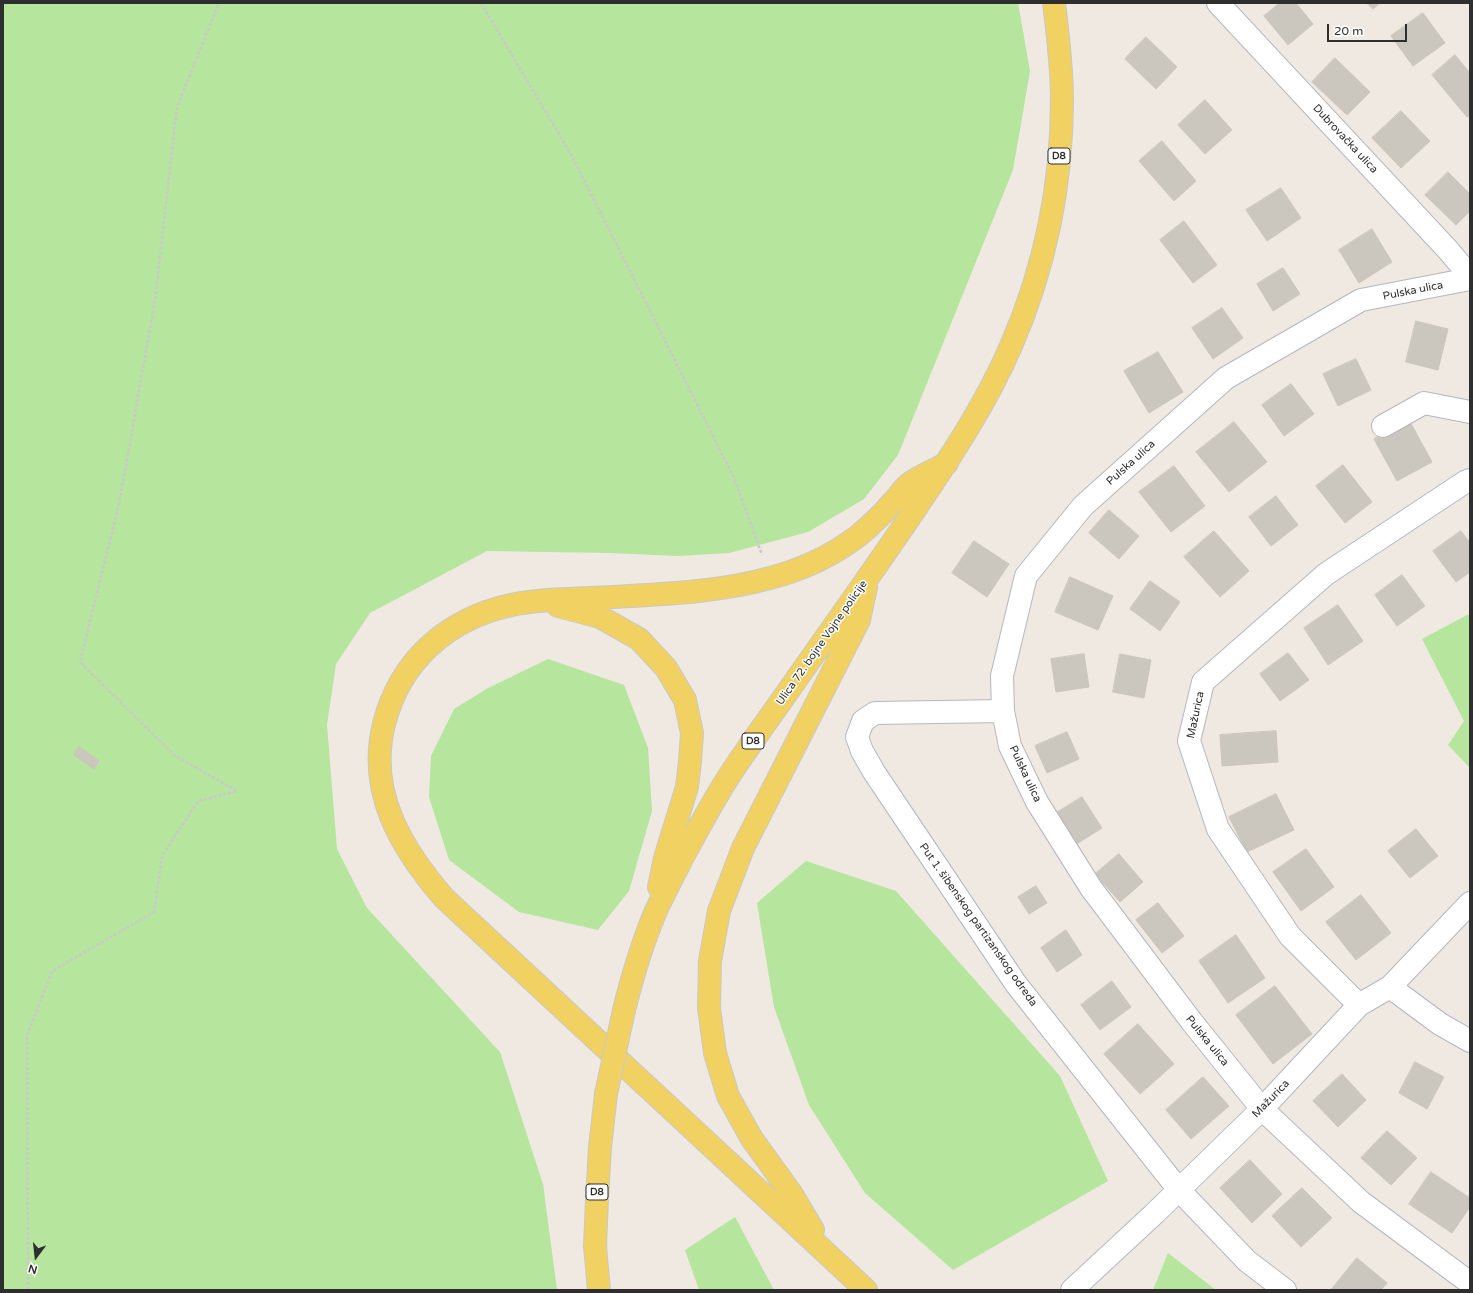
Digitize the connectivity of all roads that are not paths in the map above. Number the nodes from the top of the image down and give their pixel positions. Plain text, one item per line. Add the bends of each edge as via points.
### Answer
1 (1054, 3) edge
2 (1218, 3) edge
3 (1470, 276) edge
4 (1470, 280) edge
5 (1470, 412) edge
6 (1383, 426) dead end
7 (947, 463) junction
8 (1470, 480) edge
9 (868, 578) junction
10 (540, 601) junction
11 (1003, 711) junction
12 (1470, 903) edge
13 (654, 914) junction
14 (1390, 987) junction
15 (1359, 1005) junction
16 (1470, 1041) edge
17 (1262, 1109) junction
18 (1179, 1190) junction
19 (832, 1257) junction
20 (1470, 1283) edge
21 (599, 1290) edge
22 (866, 1290) edge
23 (1072, 1290) edge
24 (1285, 1290) edge

1 - 7 main road, Ulica 72. bojne Vojne policije / D8 via 1061,58 1062,99 1055,193 1044,249 1012,345 987,397
2 - 3 street, Dubrovačka ulica
4 - 11 street, Pulska ulica via 1361,300 1226,378 1083,506 1026,576 1002,676
5 - 6 street via 1424,403
7 - 9 main road, Ulica 72. bojne Vojne policije / D8
7 - 10 main road via 909,484 860,535 833,553 770,578 701,591
8 - 15 street, Mažurica via 1326,574 1203,682 1189,741 1218,829 1290,936
9 - 13 main road, Ulica 72. bojne Vojne policije / D8 via 744,752 706,814
9 - 19 main road via 859,620 743,848 719,911 710,961 709,1008 715,1053 728,1096 752,1139
10 - 13 main road via 600,617 639,639 666,668 685,700 692,733 687,787 665,858
10 - 19 main road via 510,605 475,616 444,634 420,654 402,678 389,704 380,754 381,783 390,814 406,848 444,898
11 - 17 street, Pulska ulica via 1010,746 1038,802 1091,888 1192,1022
11 - 18 street, Put 1. šibenskog partizanskog odreda via 875,713 863,720 857,737 874,772 1016,984
12 - 14 street, Mažurica
13 - 21 main road, Ulica 72. bojne Vojne policije / D8, bridge via 632,978 606,1094 600,1147 595,1246
14 - 15 street, Mažurica
14 - 16 street via 1440,1024
15 - 17 street, Mažurica
17 - 18 street, Mažurica
17 - 20 street, Pulska ulica via 1361,1202
18 - 23 street, Mažurica
18 - 24 street, Put 1. šibenskog partizanskog odreda via 1247,1261
19 - 22 main road

